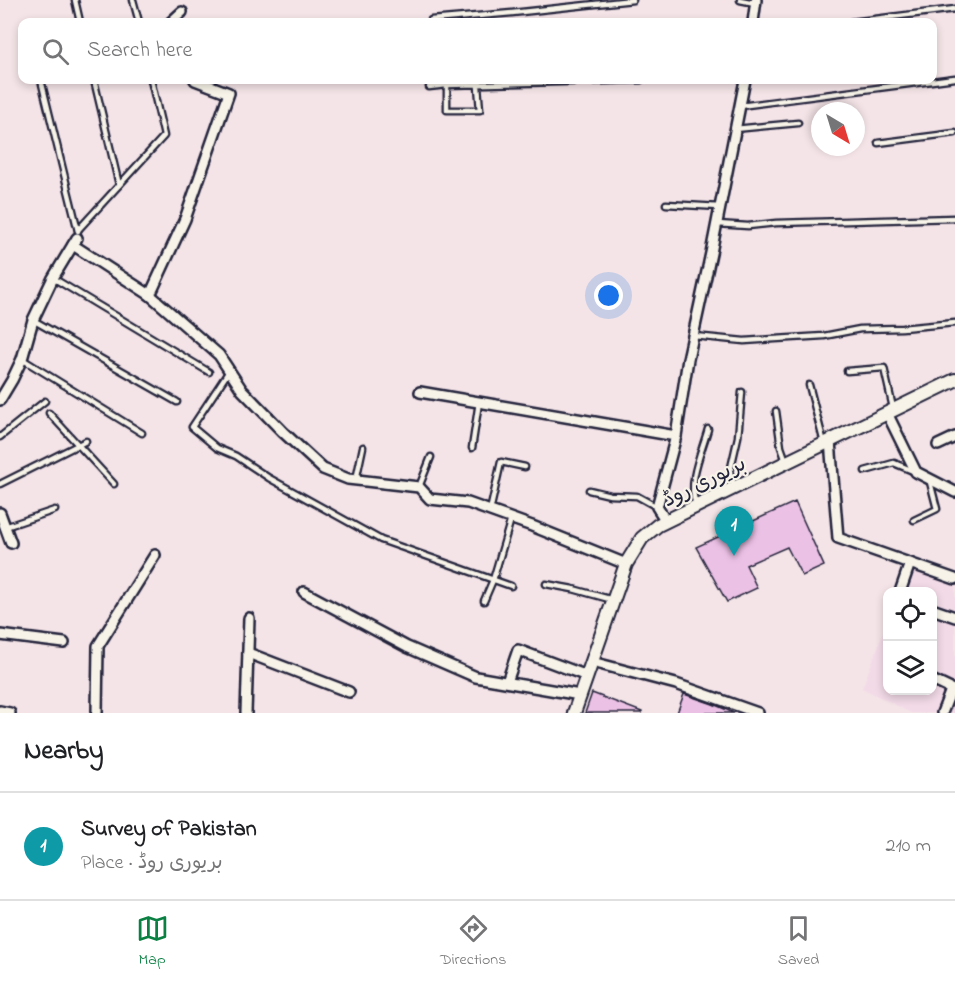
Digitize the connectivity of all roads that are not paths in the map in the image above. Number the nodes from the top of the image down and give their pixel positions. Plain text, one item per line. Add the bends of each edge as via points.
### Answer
1 (75, 0) edge
2 (134, 0) edge
3 (633, 0) edge
4 (740, 0) edge
5 (755, 2) edge
6 (955, 9) edge
7 (182, 12) dead end
8 (79, 18) edge
9 (137, 18) edge
10 (175, 18) edge
11 (457, 18) edge
12 (753, 18) edge
13 (883, 18) edge
14 (955, 78) edge
15 (937, 80) edge
16 (42, 84) edge
17 (95, 84) edge
18 (152, 84) edge
19 (205, 84) edge
20 (486, 84) edge
21 (744, 84) edge
22 (909, 84) edge
23 (447, 85) junction
24 (478, 86) junction
25 (429, 87) dead end
26 (740, 106) junction
27 (798, 123) dead end
28 (735, 129) junction
29 (955, 133) edge
30 (878, 143) dead end
31 (119, 185) junction
32 (666, 204) dead end
33 (720, 207) junction
34 (955, 218) edge
35 (717, 224) junction
36 (76, 238) junction
37 (53, 278) junction
38 (150, 295) junction
39 (33, 320) junction
40 (955, 323) edge
41 (694, 336) junction
42 (22, 359) junction
43 (230, 370) junction
44 (847, 371) dead end
45 (209, 372) dead end
46 (955, 380) edge
47 (809, 385) dead end
48 (420, 392) dead end
49 (742, 392) dead end
50 (0, 400) edge
51 (45, 401) dead end
52 (177, 402) dead end
53 (479, 402) junction
54 (776, 411) dead end
55 (890, 411) junction
56 (49, 412) dead end
57 (708, 429) dead end
58 (142, 433) dead end
59 (676, 436) junction
60 (0, 437) edge
61 (955, 437) edge
62 (86, 441) dead end
63 (827, 442) junction
64 (938, 445) dead end
65 (78, 446) junction
66 (363, 447) dead end
67 (472, 448) dead end
68 (431, 457) dead end
69 (786, 462) junction
70 (525, 467) dead end
71 (865, 471) dead end
72 (916, 472) junction
73 (930, 479) junction
74 (356, 480) junction
75 (0, 484) edge
76 (114, 484) dead end
77 (419, 487) junction
78 (734, 488) junction
79 (589, 490) dead end
80 (955, 492) edge
81 (697, 506) junction
82 (657, 507) junction
83 (55, 510) dead end
84 (490, 511) junction
85 (0, 513) edge
86 (511, 519) junction
87 (914, 520) dead end
88 (666, 521) junction
89 (5, 527) junction
90 (11, 543) dead end
91 (155, 555) dead end
92 (910, 563) junction
93 (626, 564) junction
94 (955, 579) edge
95 (493, 580) junction
96 (546, 584) dead end
97 (511, 586) dead end
98 (901, 587) edge
99 (304, 592) dead end
100 (613, 600) junction
101 (484, 601) dead end
102 (937, 610) edge
103 (955, 617) edge
104 (249, 618) dead end
105 (0, 635) edge
106 (63, 643) dead end
107 (248, 653) junction
108 (592, 662) junction
109 (587, 676) junction
110 (507, 682) junction
111 (937, 682) edge
112 (953, 691) edge
113 (349, 692) dead end
114 (580, 695) junction
115 (0, 711) edge
116 (10, 713) edge
117 (97, 713) edge
118 (246, 713) edge
119 (574, 713) edge
120 (758, 713) edge
121 (942, 713) edge

1 - 8 lane
2 - 9 lane
3 - 11 lane
4 - 5 lane
5 - 12 street
6 - 13 lane
7 - 10 street
14 - 15 lane
16 - 36 lane
17 - 31 lane
18 - 31 lane via 164,136
19 - 38 street via 229,93 186,219
20 - 24 lane
21 - 26 street
22 - 26 lane
23 - 24 lane
23 - 24 lane via 447,110 480,110
23 - 25 lane
26 - 28 street
27 - 28 lane
28 - 33 street
29 - 30 lane
31 - 36 lane
32 - 33 lane
33 - 35 street
34 - 35 lane
35 - 41 street
36 - 37 street
36 - 38 street
37 - 39 street
37 - 45 lane
38 - 43 street via 219,355
39 - 42 street
39 - 52 lane
40 - 41 lane via 744,341
41 - 59 street
42 - 50 street
42 - 58 lane
43 - 74 street via 250,398 323,469
43 - 95 lane via 192,427 218,448 381,540
44 - 55 lane via 884,368
46 - 55 main road, بریوری روڈ
47 - 63 lane
48 - 53 street
49 - 78 lane via 730,472
51 - 60 lane
53 - 59 street
53 - 67 lane
54 - 69 lane
55 - 63 main road, بریوری روڈ
55 - 72 street
56 - 65 lane
57 - 81 lane via 695,475 693,496
59 - 82 street
61 - 64 street
62 - 65 lane
63 - 69 main road, بریوری روڈ
63 - 92 street via 838,538
65 - 75 lane
65 - 76 lane
66 - 74 lane
68 - 77 lane
69 - 78 main road, بریوری روڈ
70 - 84 lane via 501,462
71 - 72 lane via 894,463
72 - 73 street
73 - 80 street
73 - 87 lane via 937,509
74 - 77 street
77 - 84 street via 430,499 468,503
78 - 81 main road, بریوری روڈ
79 - 82 lane via 637,496
81 - 88 main road, بریوری روڈ
82 - 88 street
83 - 89 lane
84 - 86 street
85 - 89 street
86 - 93 street
86 - 95 lane
88 - 93 main road, بریوری روڈ via 642,538
89 - 90 street
91 - 117 street via 98,646
92 - 94 street
92 - 98 street
93 - 100 main road, بریوری روڈ
95 - 97 lane
95 - 101 lane
96 - 100 lane
99 - 110 street via 407,647 476,677
100 - 108 main road, بریوری روڈ
102 - 103 street
104 - 107 street
105 - 106 street
107 - 113 street
107 - 118 street
108 - 109 main road, بریوری روڈ
108 - 120 street via 676,684
109 - 110 street via 518,650
109 - 114 main road, بریوری روڈ
110 - 114 street
111 - 112 street
112 - 121 street
114 - 119 main road, بریوری روڈ
115 - 116 street

